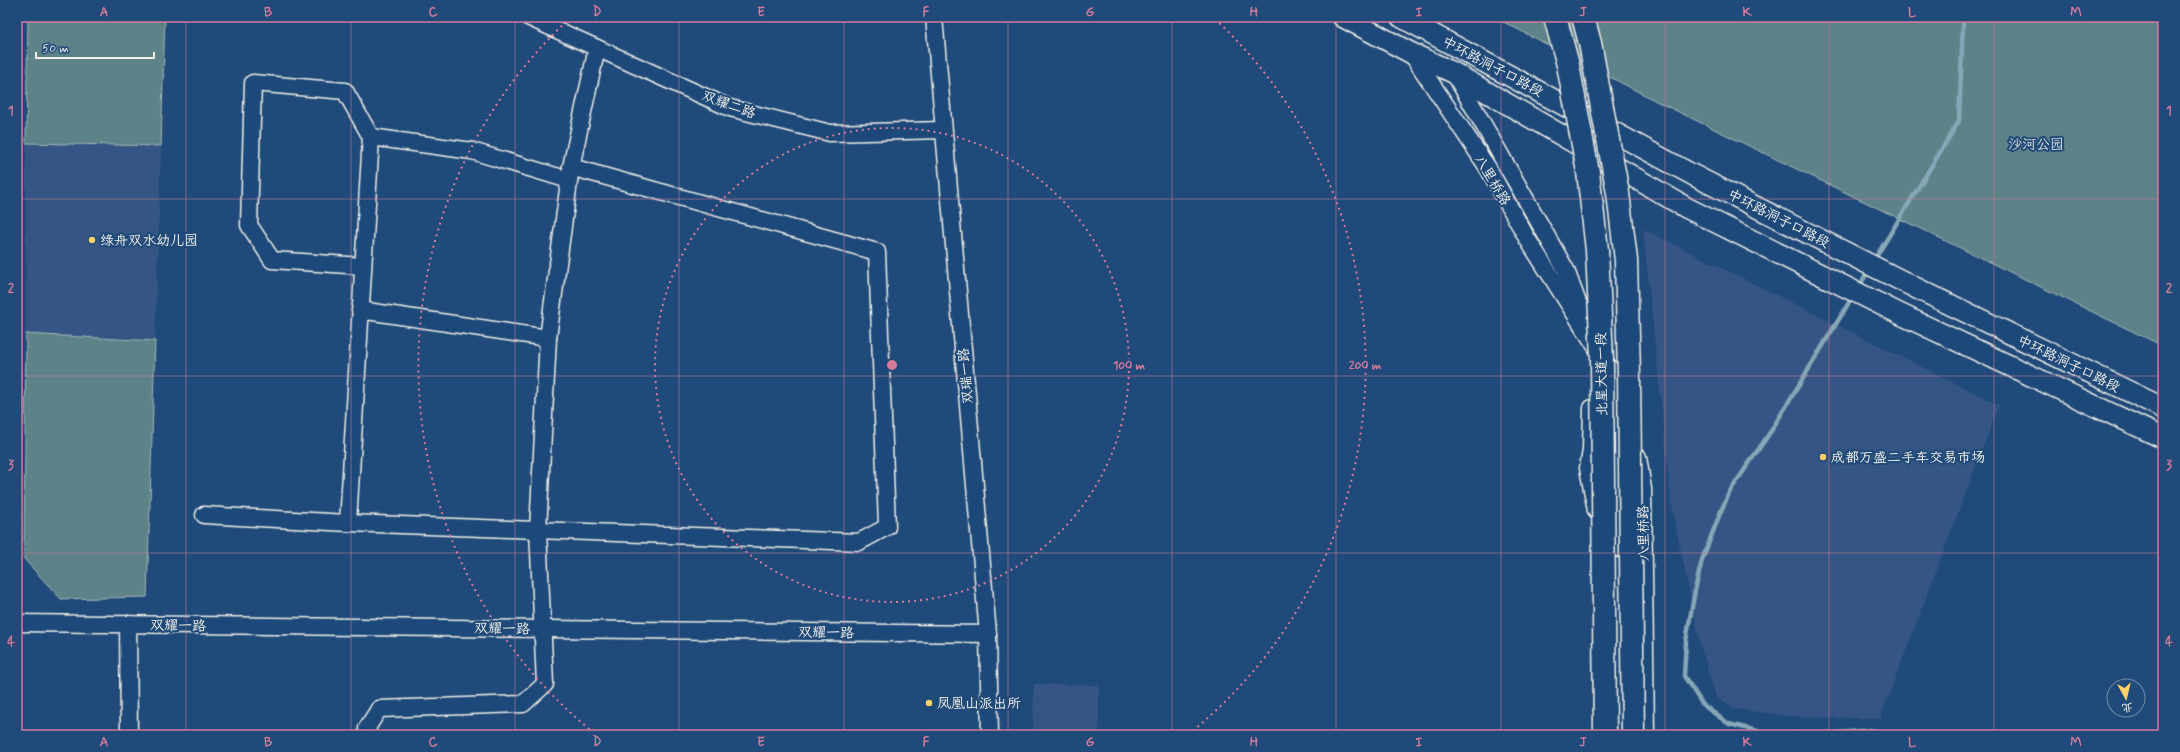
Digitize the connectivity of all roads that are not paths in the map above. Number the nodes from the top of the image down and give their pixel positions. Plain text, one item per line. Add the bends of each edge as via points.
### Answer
1 (528, 17) edge
2 (934, 17) edge
3 (1343, 17) edge
4 (1395, 17) edge
5 (1401, 17) edge
6 (1555, 17) edge
7 (1583, 17) edge
8 (597, 48) junction
9 (1411, 53) junction
10 (1454, 73) junction
11 (943, 130) junction
12 (371, 137) junction
13 (570, 174) junction
14 (363, 266) junction
15 (360, 310) junction
16 (548, 338) junction
17 (1593, 342) junction
18 (2163, 408) edge
19 (2163, 438) edge
20 (204, 515) dead end
21 (348, 523) junction
22 (538, 530) junction
23 (17, 623) edge
24 (128, 624) junction
25 (541, 629) junction
26 (988, 634) junction
27 (129, 735) edge
28 (369, 735) edge
29 (990, 735) edge
30 (1606, 735) edge
31 (1625, 735) edge
32 (1633, 735) edge
33 (1646, 735) edge

1 - 8 street, 双耀二路
2 - 11 street, 双瑞一路
3 - 9 main road, 中环路洞子口路段
4 - 9 main road, 八里桥路
5 - 18 main road, 中环路洞子口路段 via 1694,175 1916,288
6 - 30 highway, 北星大道一段, bridge via 1568,65 1588,172 1597,250 1602,359
7 - 32 highway, 北星大道一段, bridge via 1618,194 1626,260
8 - 11 street, 双耀二路 via 730,108 830,133
8 - 13 street
9 - 10 main road, 中环路洞子口路段
9 - 17 street, 八里桥路 via 1488,168 1528,240
10 - 17 street, 八里桥路 via 1566,270
10 - 19 main road, 中环路洞子口路段 via 1687,208 1900,314
11 - 26 street, 双瑞一路
12 - 13 street via 472,151
12 - 14 street
12 - 14 street via 345,91 253,83 249,225 272,260
13 - 16 street
13 - 22 street via 878,252 887,527 859,542
14 - 15 street
15 - 16 street
15 - 21 street
16 - 22 street
17 - 30 street, 八里桥路 via 1591,450 1588,468 1608,597
17 - 31 street, 八里桥路 via 1611,384 1615,416
17 - 33 street, 八里桥路 via 1617,380 1635,443 1643,489
20 - 21 street
21 - 22 street
22 - 25 street
23 - 24 street, 双耀一路
24 - 25 street, 双耀一路
24 - 27 street
25 - 26 street, 双耀一路
25 - 28 street via 545,684 523,704 379,709 367,728
26 - 29 street, 双瑞一路

